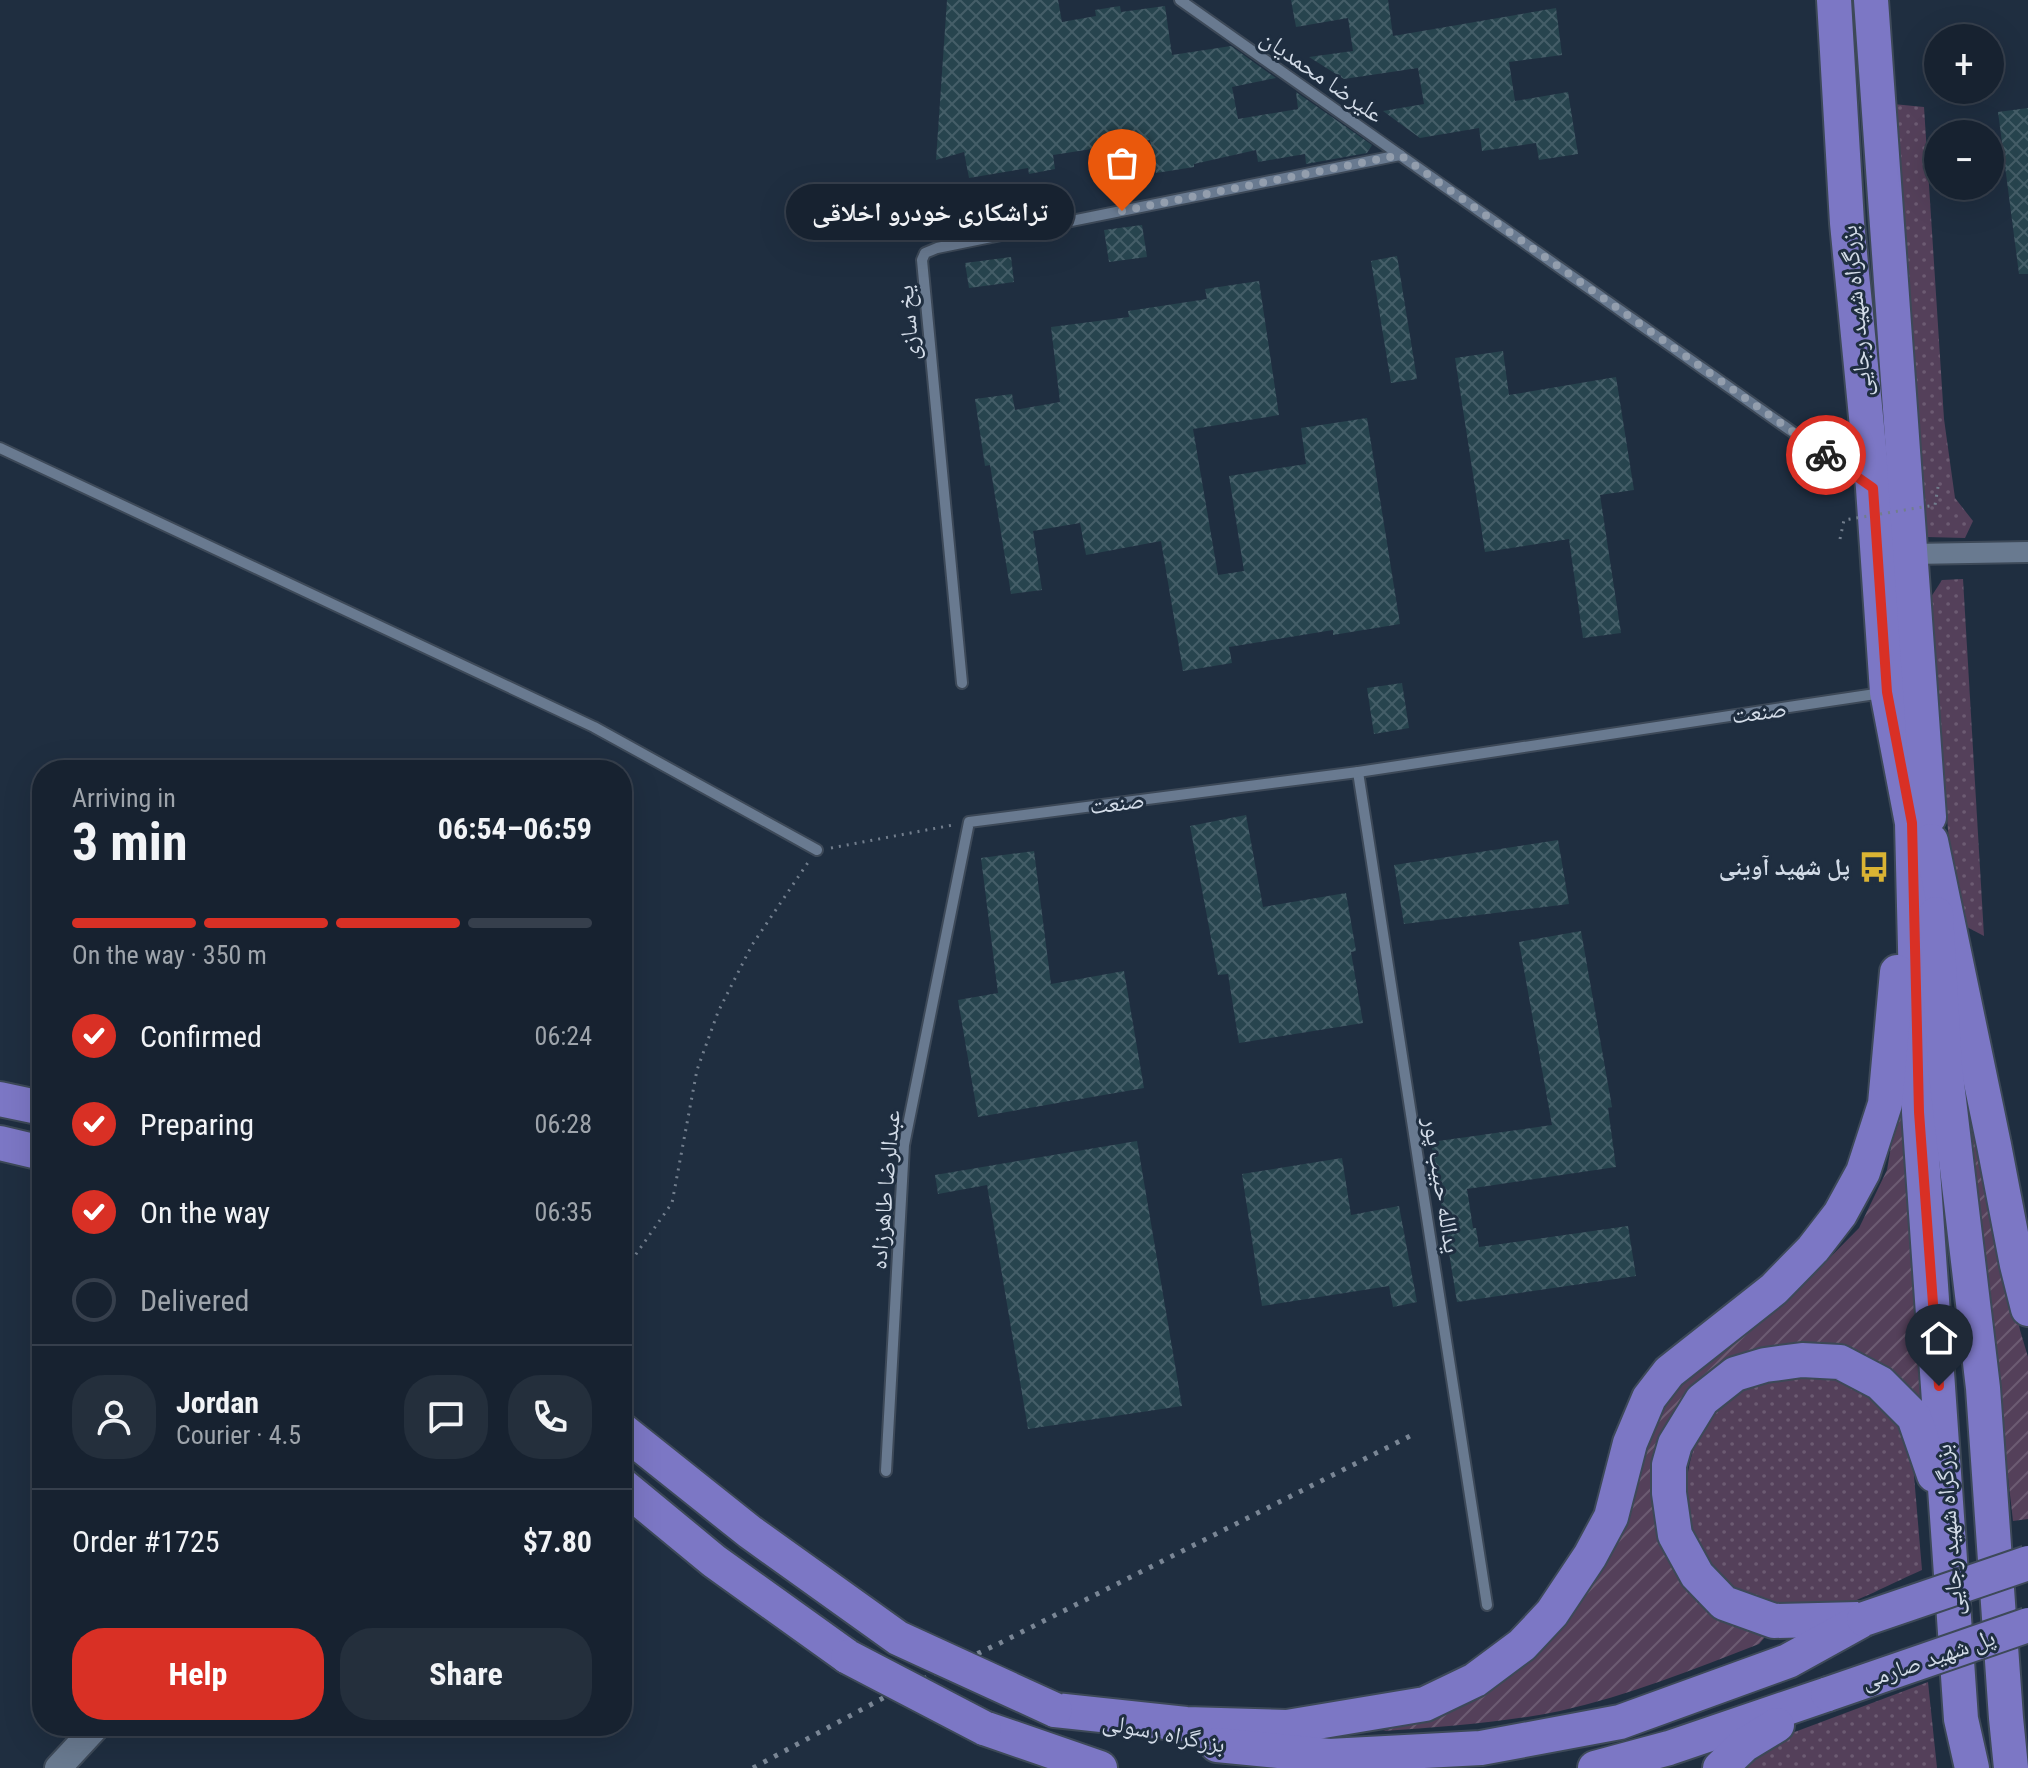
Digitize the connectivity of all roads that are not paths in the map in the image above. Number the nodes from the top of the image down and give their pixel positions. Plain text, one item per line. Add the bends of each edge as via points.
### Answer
1 (1180, 0) edge
2 (1834, 0) edge
3 (1871, 0) edge
4 (1400, 155) junction
5 (0, 448) edge
6 (1873, 488) junction
7 (2028, 552) edge
8 (1912, 554) junction
9 (962, 683) dead end
10 (1887, 692) junction
11 (1358, 772) junction
12 (969, 822) joint
13 (1921, 832) junction
14 (817, 850) road end
15 (0, 1099) edge
16 (32, 1106) edge
17 (0, 1143) edge
18 (32, 1151) edge
19 (2028, 1309) edge
20 (632, 1438) edge
21 (886, 1471) dead end
22 (632, 1493) edge
23 (1948, 1508) junction
24 (2028, 1563) edge
25 (1487, 1605) dead end
26 (1864, 1619) junction
27 (2028, 1625) edge
28 (1828, 1694) junction
29 (1055, 1710) junction
30 (1961, 1719) junction
31 (88, 1736) edge
32 (58, 1768) edge
33 (1098, 1768) edge
34 (1595, 1768) edge
35 (1720, 1768) edge
36 (1956, 1768) edge
37 (1972, 1768) edge
38 (2011, 1768) edge

1 - 4 lane, علیرضا محمدیان
2 - 6 highway, بزرگراه شهید رجایی via 1847,223
3 - 8 highway, بزرگراه شهید رجایی
4 - 6 lane, علیرضا محمدیان
4 - 9 lane, یخ سازی via 925,253
5 - 14 lane via 594,727
6 - 10 highway, بزرگراه شهید رجایی
7 - 8 street
8 - 13 highway, بزرگراه شهید رجایی
10 - 11 lane, صنعت
10 - 13 highway, بزرگراه شهید رجایی
11 - 12 lane, صنعت
11 - 25 lane, یدالله حبیب پور
12 - 21 lane, عبدالرضا طاهرزاده via 904,1145
13 - 19 highway
13 - 23 highway, بزرگراه شهید رجایی via 1919,1112
13 - 29 highway via 1885,1104 1863,1172 1813,1249 1774,1289 1669,1372 1649,1398 1630,1443 1611,1517 1552,1613 1522,1645 1475,1680 1425,1704 1287,1727 1186,1724
13 - 38 highway, بزرگراه شهید رجایی via 1983,1388
15 - 16 highway
17 - 18 highway
20 - 29 highway, بزرگراه رسولی, bridge via 750,1532 898,1638
22 - 33 highway, بزرگراه رسولی, bridge via 714,1561 848,1657 984,1728
23 - 26 highway via 1914,1417 1880,1383 1840,1362 1765,1365 1735,1374 1702,1400 1675,1444 1669,1465 1675,1535 1697,1575 1724,1603 1774,1621
23 - 30 highway, بزرگراه شهید رجایی
24 - 26 highway, bridge
26 - 29 highway, بزرگراه رسولی via 1788,1661 1620,1722 1481,1748 1329,1756 1182,1742
27 - 28 highway, پل شهید صارمی, bridge
28 - 34 highway
28 - 35 highway via 1744,1745
30 - 36 highway
30 - 37 highway, بزرگراه شهید رجایی
31 - 32 street

